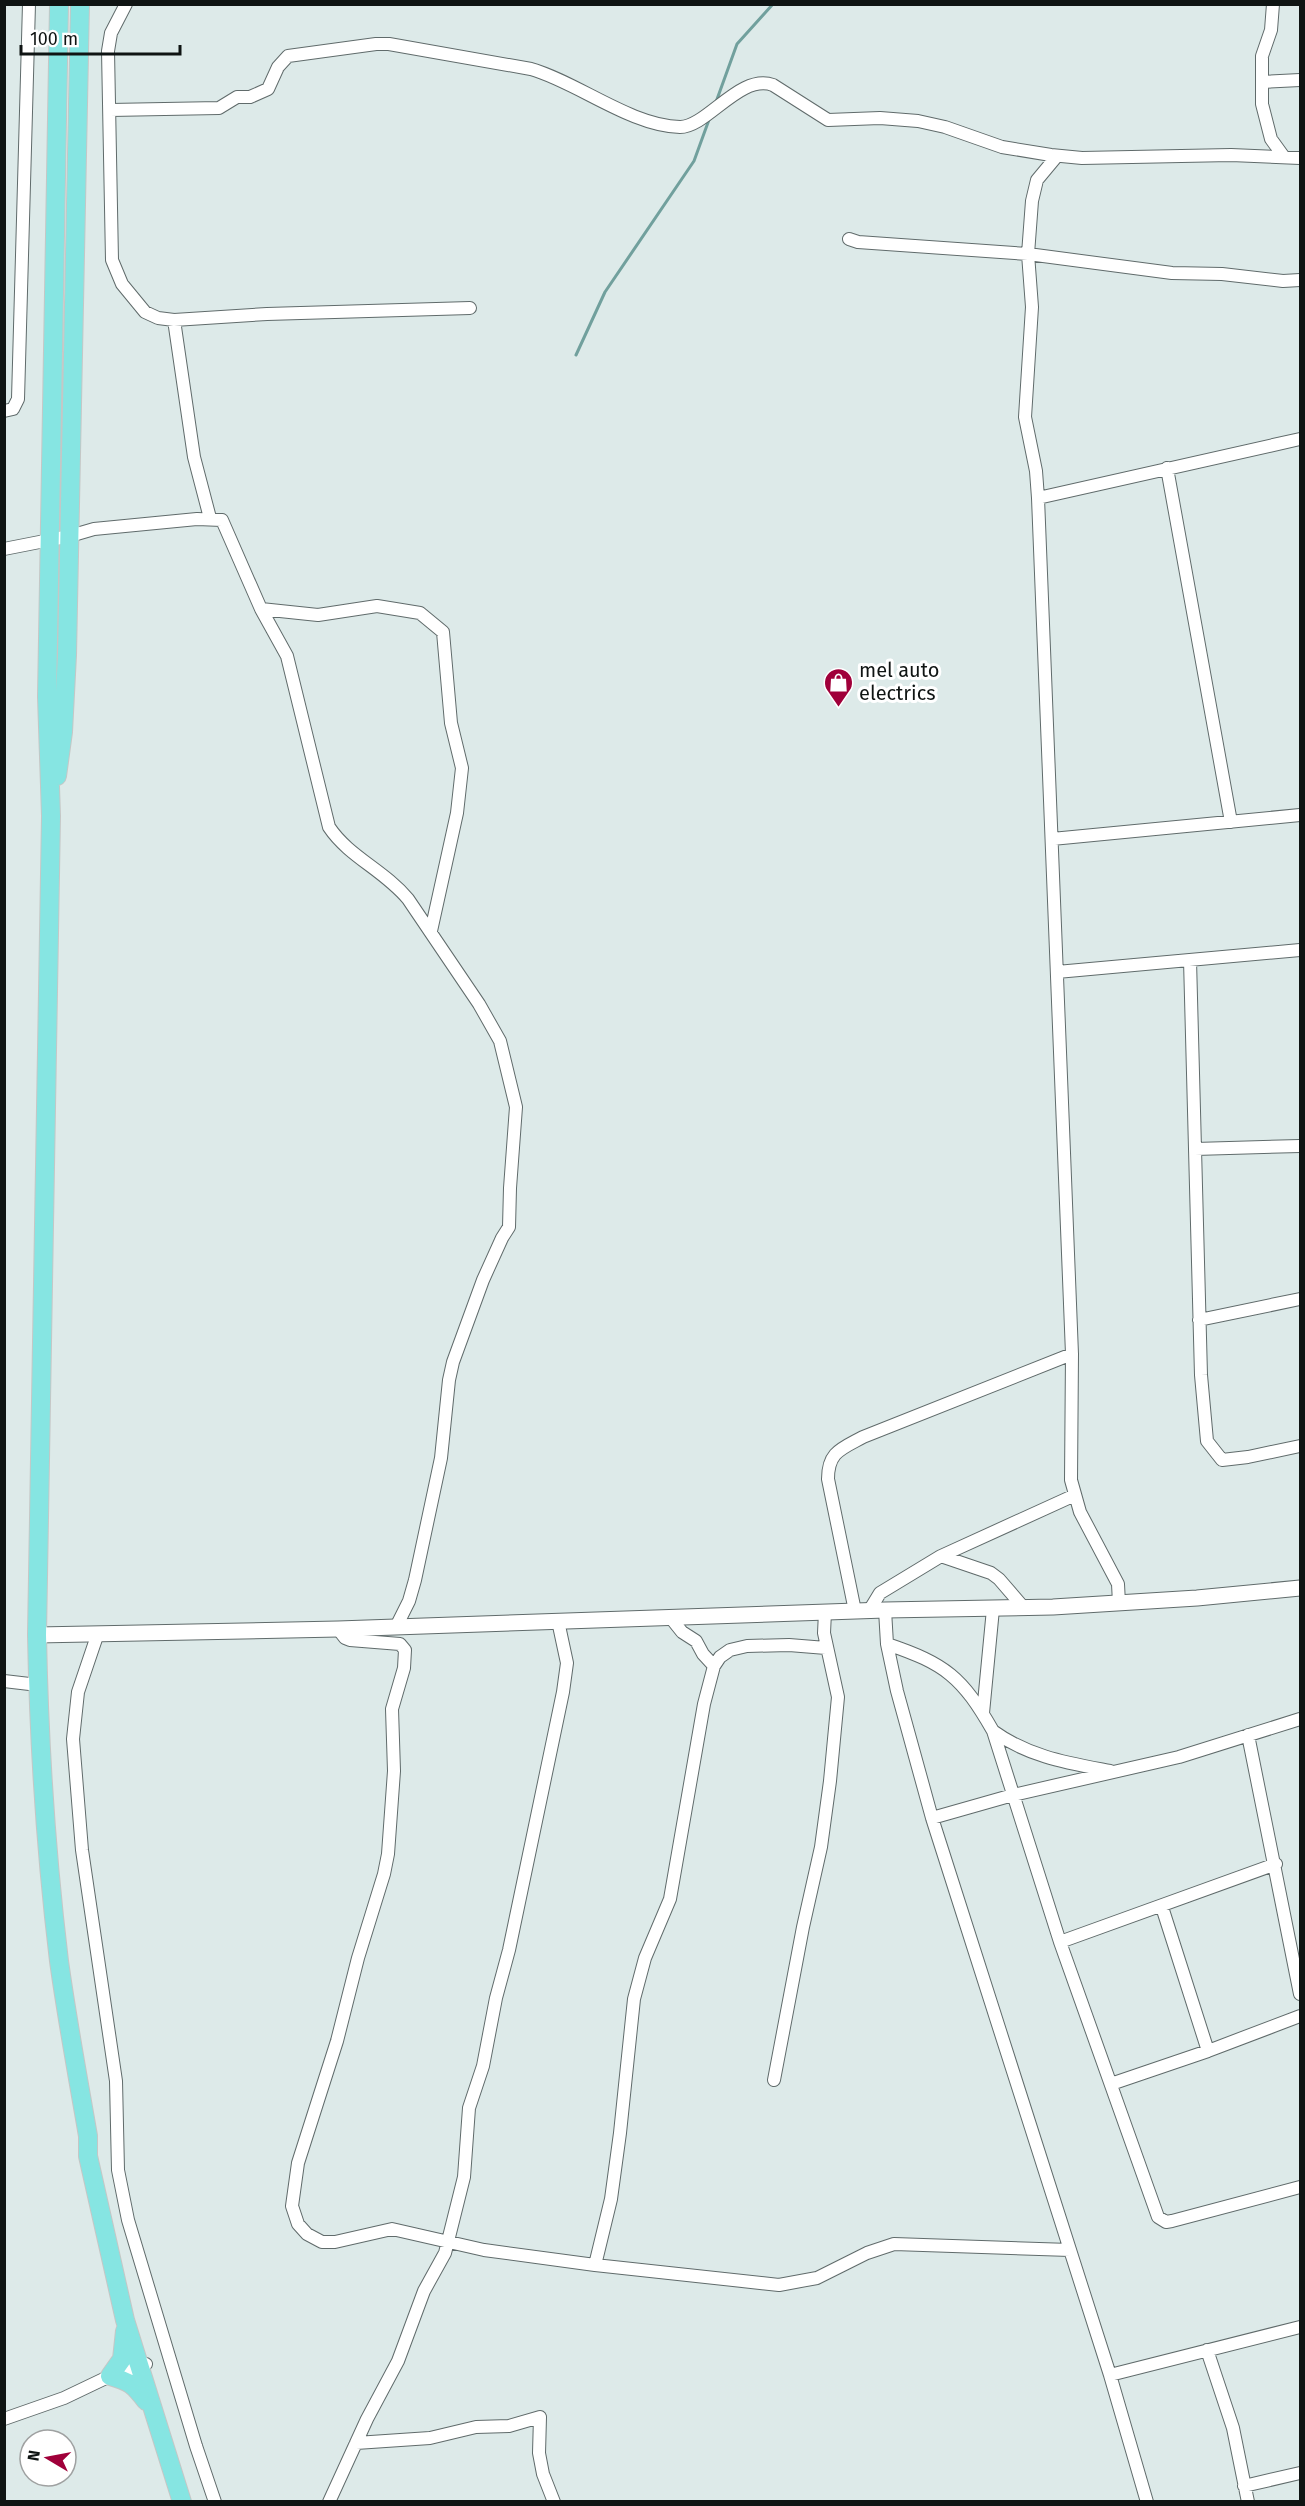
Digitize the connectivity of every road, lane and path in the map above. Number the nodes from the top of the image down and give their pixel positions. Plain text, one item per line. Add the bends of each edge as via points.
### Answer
1 (29, 4) edge
2 (59, 4) edge
3 (80, 4) edge
4 (126, 4) edge
5 (1273, 4) edge
6 (1300, 80) edge
7 (1262, 82) junction
8 (110, 110) junction
9 (1057, 156) junction
10 (1284, 157) junction
11 (1300, 158) edge
12 (849, 239) dead end
13 (1028, 254) junction
14 (1300, 280) edge
15 (470, 308) dead end
16 (174, 320) junction
17 (4, 411) edge
18 (1300, 439) edge
19 (1167, 468) junction
20 (1038, 498) junction
21 (210, 518) junction
22 (70, 536) junction
23 (50, 540) junction
24 (4, 549) edge
25 (261, 609) junction
26 (1300, 815) edge
27 (51, 816) junction
28 (1231, 822) junction
29 (1052, 839) junction
30 (431, 932) junction
31 (1300, 950) edge
32 (1190, 960) junction
33 (1057, 972) junction
34 (1300, 1146) edge
35 (1195, 1149) junction
36 (1300, 1299) edge
37 (1199, 1320) junction
38 (1072, 1354) junction
39 (1300, 1446) edge
40 (1075, 1495) junction
41 (941, 1556) junction
42 (1300, 1588) edge
43 (1119, 1603) junction
44 (993, 1608) junction
45 (1024, 1608) junction
46 (885, 1610) junction
47 (862, 1611) junction
48 (825, 1612) junction
49 (670, 1617) junction
50 (558, 1621) junction
51 (396, 1626) junction
52 (338, 1629) junction
53 (98, 1633) junction
54 (37, 1635) junction
55 (887, 1644) junction
56 (826, 1648) junction
57 (714, 1666) junction
58 (4, 1681) edge
59 (38, 1685) junction
60 (983, 1713) junction
61 (1300, 1719) edge
62 (993, 1731) junction
63 (1248, 1735) junction
64 (1117, 1773) junction
65 (1013, 1796) junction
66 (932, 1818) junction
67 (1276, 1864) junction
68 (1161, 1907) junction
69 (1060, 1942) junction
70 (1300, 1994) edge
71 (1300, 2016) edge
72 (1208, 2051) junction
73 (774, 2080) dead end
74 (1111, 2084) junction
75 (88, 2136) junction
76 (1300, 2187) edge
77 (447, 2243) junction
78 (1070, 2250) junction
79 (595, 2265) junction
80 (125, 2320) junction
81 (1300, 2326) edge
82 (1207, 2350) junction
83 (143, 2365) junction
84 (1110, 2375) junction
85 (110, 2376) junction
86 (152, 2409) junction
87 (4, 2419) edge
88 (356, 2444) junction
89 (1300, 2473) edge
90 (1244, 2486) junction
91 (182, 2502) edge
92 (189, 2502) edge
93 (215, 2502) edge
94 (329, 2502) edge
95 (554, 2502) edge
96 (1147, 2502) edge
97 (1248, 2502) edge

1 - 17 street via 18,399 13,410
2 - 23 main road
3 - 22 main road
4 - 8 street via 111,33 108,51
5 - 7 street via 1271,30 1262,56
6 - 7 street
7 - 10 street via 1268,130
8 - 9 street via 219,108 237,97 250,97 268,89 288,56 389,44 540,71 627,111 678,127 691,124 742,90 764,82 828,120 918,121 1002,147
8 - 16 street via 112,260 133,299 152,315
9 - 10 street
9 - 13 street via 1037,180
10 - 11 street
12 - 13 street
13 - 14 street via 1172,273
13 - 20 street via 1032,307 1025,417
15 - 16 street
16 - 21 street via 194,458
18 - 19 street
19 - 20 street
19 - 28 street
20 - 29 street
21 - 22 street via 94,529
21 - 25 street via 222,520 226,526
22 - 23 street
22 - 27 main road via 63,732
23 - 24 street
23 - 27 main road via 47,707
25 - 30 street via 287,656 329,827 339,842 395,883
25 - 30 street via 318,615 376,606 420,613 443,632 451,723 462,768 457,813
26 - 28 street
27 - 54 main road
28 - 29 street
29 - 33 street
30 - 51 street via 500,1041 514,1090 516,1121 509,1227 483,1280 453,1362 441,1458 415,1580
31 - 32 street
32 - 33 street
32 - 35 street
33 - 38 street
34 - 35 street
35 - 37 street
36 - 37 street
37 - 39 street via 1207,1441 1222,1460
38 - 40 street via 1070,1464
38 - 47 street via 863,1437 835,1453 828,1467 828,1479
40 - 41 street
40 - 43 street via 1118,1584
41 - 45 street via 991,1573
41 - 47 street via 880,1593
42 - 43 street
43 - 45 street
44 - 45 street
44 - 46 street
44 - 60 street
46 - 47 street
46 - 55 street
47 - 48 street
48 - 49 street
48 - 56 street
49 - 50 street
49 - 57 street via 696,1641
50 - 51 street
50 - 77 street via 567,1663 563,1692 483,2066 469,2108 464,2177
51 - 52 street
52 - 53 street
52 - 77 street via 350,1640 400,1644 405,1650 392,1709 394,1771 388,1854 337,2041 298,2163 293,2211 307,2234 322,2242 343,2242 392,2229
53 - 54 street
53 - 93 street via 78,1692 74,1739 82,1850 116,2081 118,2170 128,2220
54 - 59 main road
55 - 60 street via 925,1657 953,1675
55 - 66 street
56 - 57 street via 747,1646 724,1654
56 - 73 street via 838,1697 830,1781 821,1847
57 - 79 street via 670,1899 645,1958 634,1999 614,2177
58 - 59 street
59 - 75 main road via 53,1909
60 - 62 street
61 - 63 street
62 - 64 street via 1009,1743 1041,1756
62 - 65 street
63 - 64 street
63 - 67 street
64 - 65 street
65 - 66 street
65 - 69 street
66 - 78 street
67 - 68 street
67 - 70 street
68 - 69 street
68 - 72 street
69 - 74 street
71 - 72 street
72 - 74 street
74 - 76 street via 1156,2213 1163,2221
75 - 80 main road via 88,2156
75 - 83 main road via 94,2148
77 - 79 street
77 - 88 street via 424,2291 409,2337
78 - 79 street via 894,2244 817,2278 778,2285
78 - 84 street
80 - 83 main road
80 - 85 main road via 122,2358
81 - 82 street
82 - 84 street
82 - 90 street via 1233,2428
83 - 85 street
83 - 86 main road
83 - 92 main road
84 - 96 street
85 - 86 main road via 134,2385
85 - 87 street via 64,2398
86 - 91 main road
88 - 94 street
88 - 95 street via 430,2438 476,2427 509,2426 540,2417 539,2453
89 - 90 street
90 - 97 street

